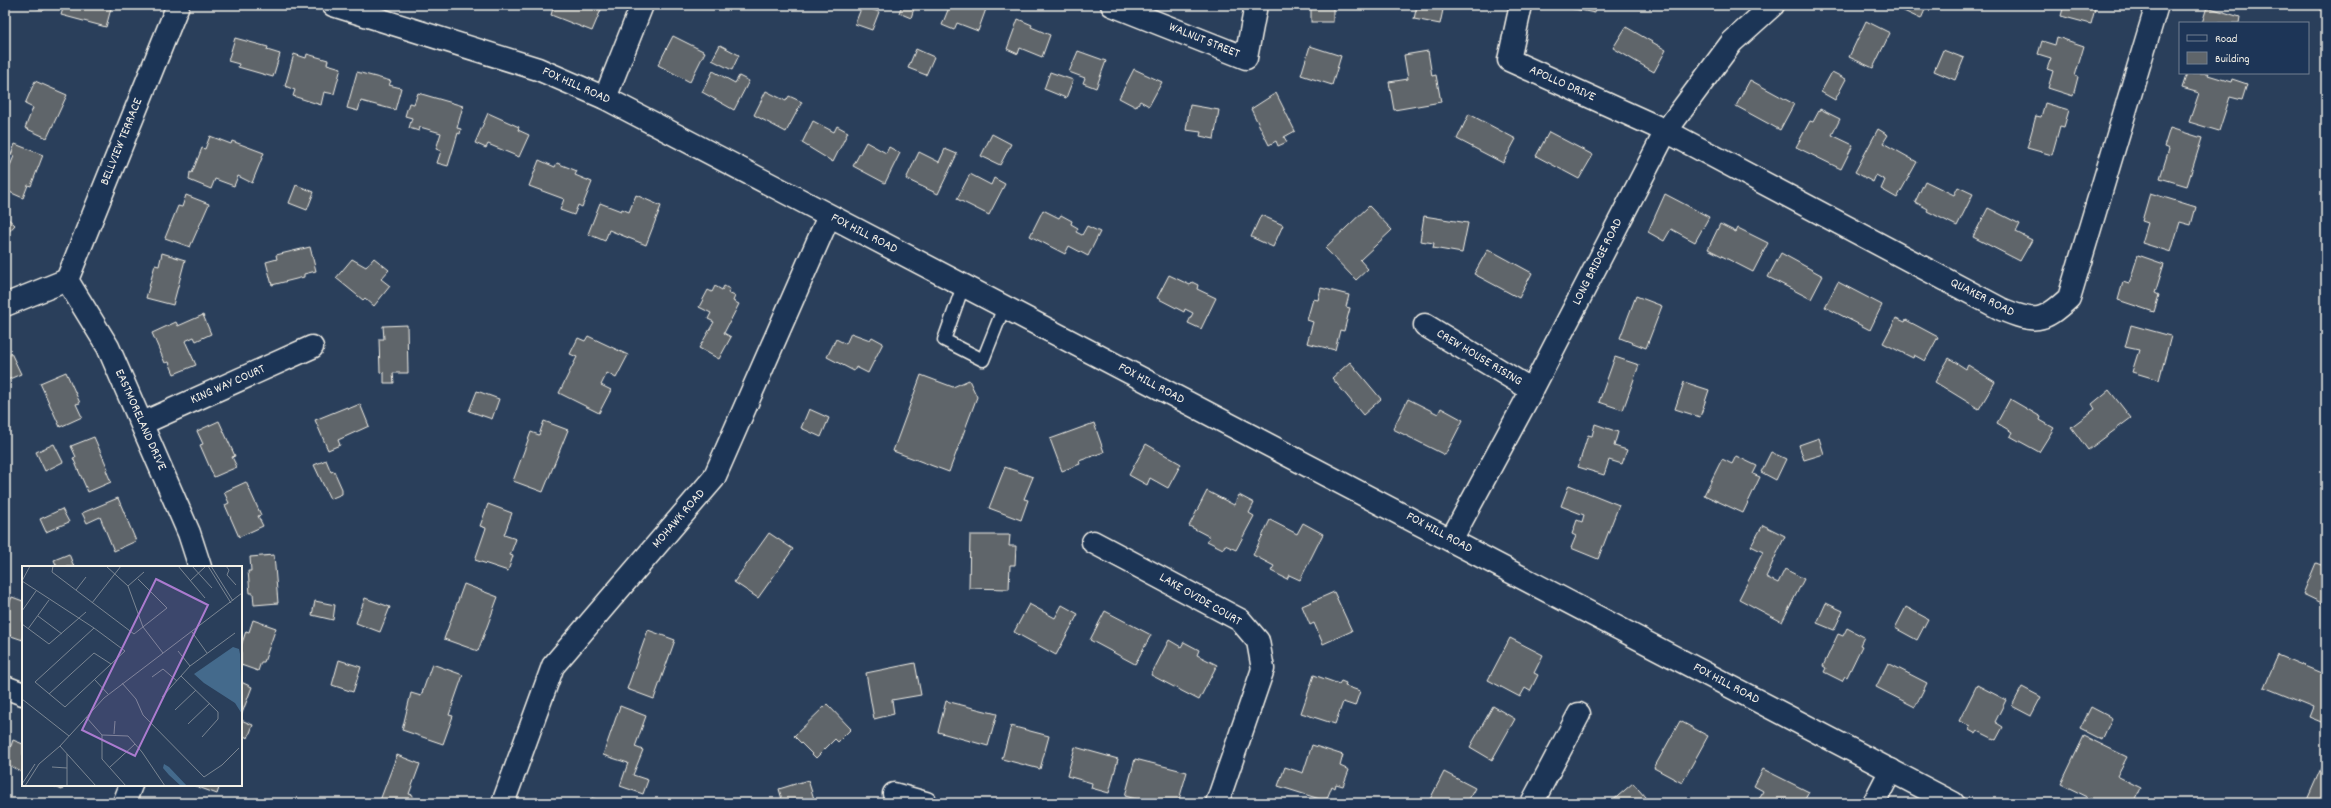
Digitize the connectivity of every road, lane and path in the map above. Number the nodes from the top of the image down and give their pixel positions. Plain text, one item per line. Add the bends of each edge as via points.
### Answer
1 (178, 5) edge
2 (333, 5) edge
3 (642, 5) edge
4 (1112, 5) edge
5 (1256, 5) edge
6 (1521, 5) edge
7 (1773, 5) edge
8 (2157, 5) edge
9 (605, 98) junction
10 (1666, 131) junction
11 (828, 216) junction
12 (67, 280) junction
13 (963, 286) junction
14 (5, 305) edge
15 (1004, 307) junction
16 (1425, 326) dead end
17 (312, 347) dead end
18 (1532, 390) junction
19 (143, 423) junction
20 (1451, 540) junction
21 (1093, 542) dead end
22 (200, 566) edge
23 (5, 687) edge
24 (22, 694) edge
25 (1579, 714) dead end
26 (1891, 770) junction
27 (132, 786) edge
28 (894, 794) dead end
29 (124, 803) edge
30 (503, 803) edge
31 (926, 803) edge
32 (1217, 803) edge
33 (1532, 803) edge
34 (1874, 803) edge
35 (1953, 803) edge

1 - 12 street, BELLVIEW TERRACE
2 - 9 street, FOX HILL ROAD via 538,69
3 - 9 street
4 - 5 street, WALNUT STREET via 1246,58
6 - 10 street, APOLLO DRIVE via 1509,60
7 - 10 street, LONG BRIDGE ROAD via 1732,42
8 - 10 street, QUAKER ROAD via 2069,298 2055,311 2040,319 2021,317 2001,309
9 - 11 street, FOX HILL ROAD
10 - 18 street, LONG BRIDGE ROAD
11 - 13 street, FOX HILL ROAD
11 - 30 street, MOHAWK ROAD via 714,478 553,666
12 - 14 street
12 - 19 street, EASTMORELAND DRIVE via 108,347
13 - 15 street, FOX HILL ROAD
13 - 15 lane via 944,340 983,360
15 - 20 street, FOX HILL ROAD
16 - 18 street, CREW HOUSE RISING
17 - 19 street, KING WAY COURT
18 - 20 street, LONG BRIDGE ROAD
19 - 22 street, EASTMORELAND DRIVE via 189,533
20 - 26 street, FOX HILL ROAD
21 - 32 street, LAKE OVIDE COURT via 1240,620 1258,641 1263,669
23 - 24 street
25 - 33 street
26 - 34 street
26 - 35 street, FOX HILL ROAD
27 - 29 street
28 - 31 street

